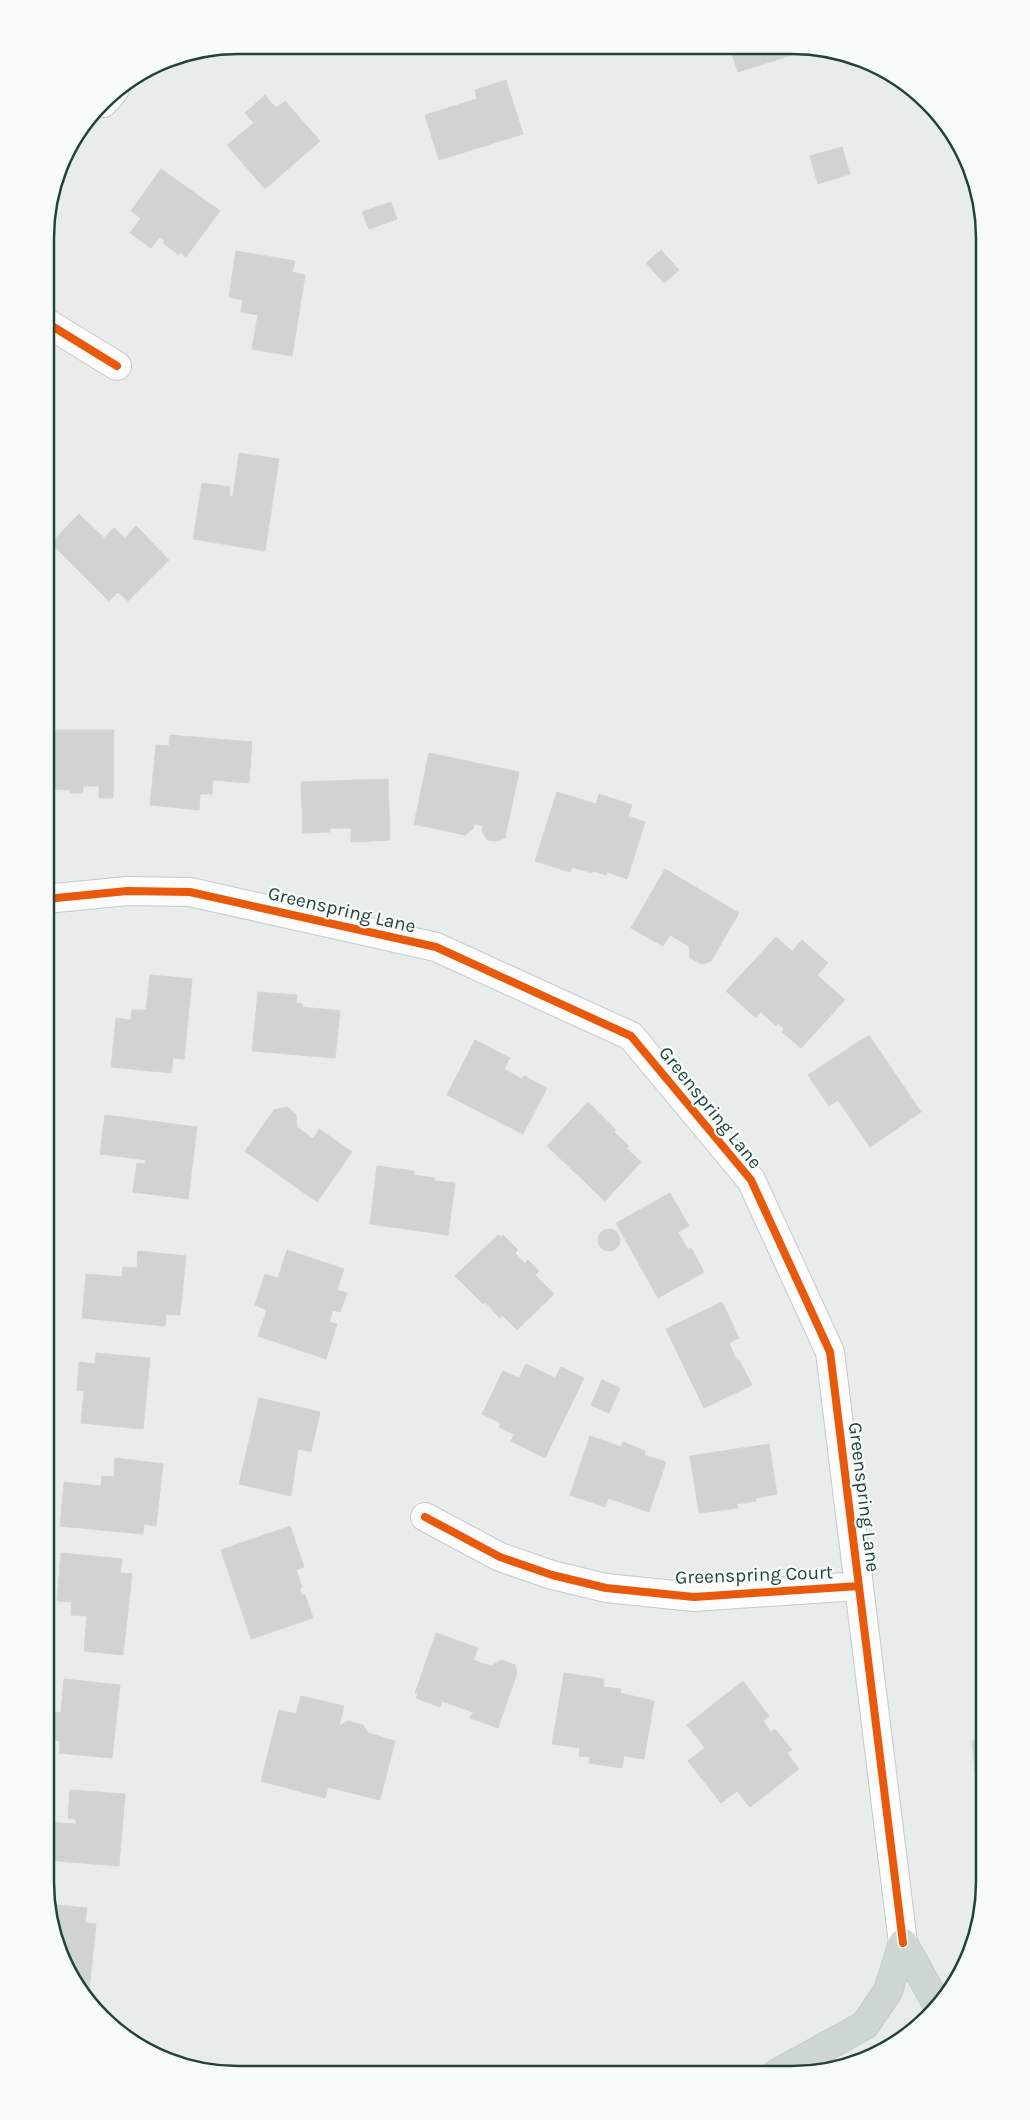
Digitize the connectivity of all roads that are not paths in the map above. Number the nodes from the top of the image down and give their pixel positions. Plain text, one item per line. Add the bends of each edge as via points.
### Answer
1 (54, 329) edge
2 (117, 366) dead end
3 (54, 898) edge
4 (425, 1517) dead end
5 (859, 1586) junction
6 (903, 1943) junction
7 (934, 1999) edge
8 (786, 2066) edge

1 - 2 street
3 - 5 street, Greenspring Lane via 127,891 190,892 436,947 631,1036 751,1180 830,1352
4 - 5 street, Greenspring Court via 500,1558 606,1588 694,1597
5 - 6 street, Greenspring Lane
6 - 7 main road
6 - 8 main road via 888,1991 865,2025

